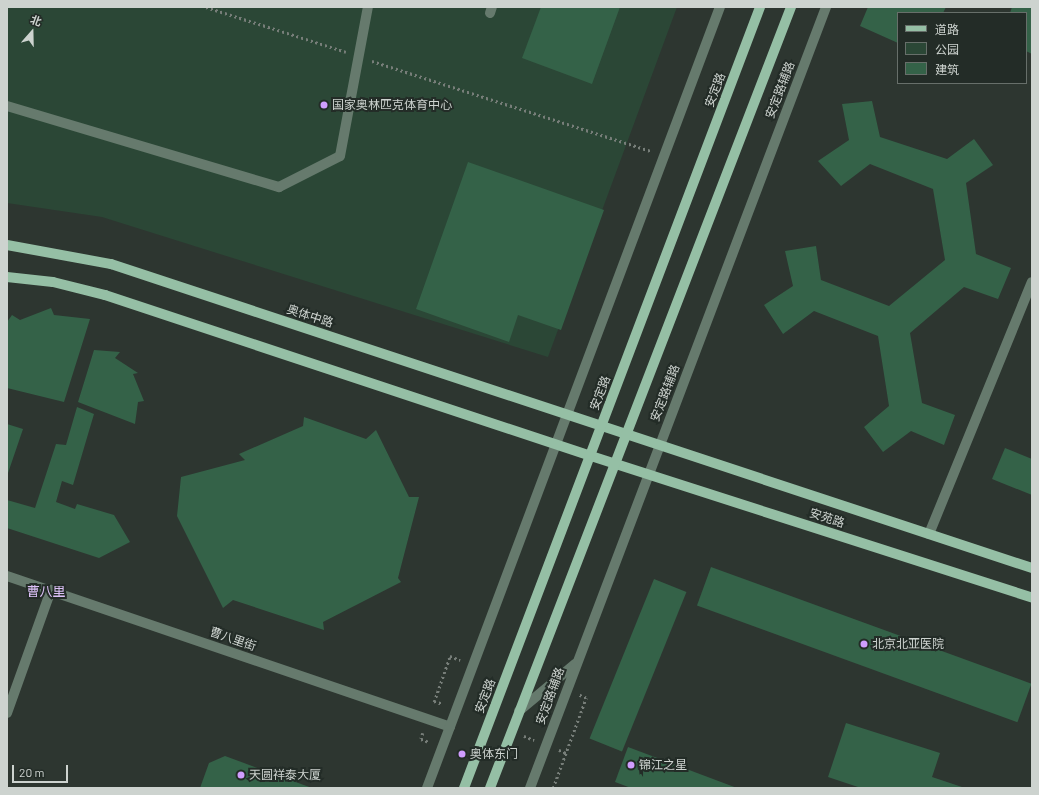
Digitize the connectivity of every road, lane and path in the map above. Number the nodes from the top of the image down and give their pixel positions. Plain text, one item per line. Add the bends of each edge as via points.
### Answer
1 (206, 7) edge
2 (368, 7) edge
3 (720, 7) edge
4 (760, 7) edge
5 (791, 7) edge
6 (826, 7) edge
7 (349, 53) dead end
8 (364, 58) dead end
9 (7, 106) edge
10 (665, 155) junction
11 (7, 245) edge
12 (7, 277) edge
13 (1032, 282) edge
14 (568, 414) junction
15 (602, 426) junction
16 (625, 434) junction
17 (659, 444) junction
18 (558, 445) junction
19 (591, 456) junction
20 (615, 463) junction
21 (647, 474) junction
22 (929, 534) junction
23 (1032, 568) edge
24 (7, 576) edge
25 (51, 590) junction
26 (1032, 598) edge
27 (450, 656) dead end
28 (576, 662) junction
29 (586, 698) dead end
30 (432, 707) dead end
31 (519, 711) junction
32 (7, 714) edge
33 (425, 726) dead end
34 (450, 727) junction
35 (421, 739) dead end
36 (427, 788) edge
37 (464, 788) edge
38 (490, 788) edge
39 (530, 788) edge
40 (553, 788) edge

1 - 7 path
2 - 9 street via 340,156 279,186
3 - 10 street
4 - 15 main road, 安定路
5 - 16 main road
6 - 17 street, 安定路辅路
8 - 10 path
10 - 14 street
11 - 14 main road, 奥体中路 via 111,264
12 - 18 main road via 53,282 105,295
13 - 22 street
14 - 15 main road, 奥体中路
14 - 18 street
15 - 16 main road, 奥体中路
15 - 19 main road, 安定路
16 - 17 main road, 安苑路
16 - 20 main road
17 - 21 street, 安定路辅路
17 - 22 main road, 安苑路
18 - 19 main road
18 - 34 street
19 - 20 main road, 安苑路
19 - 37 main road, 安定路
20 - 21 main road, 安苑路
20 - 31 main road
21 - 26 main road, 安苑路
21 - 28 street, 安定路辅路
22 - 23 main road, 安苑路
24 - 25 street, 曹八里街
25 - 32 street
25 - 34 street, 曹八里街
27 - 30 path
28 - 31 street
28 - 39 street, 安定路辅路
29 - 40 path
31 - 38 main road
33 - 35 path
34 - 36 street

